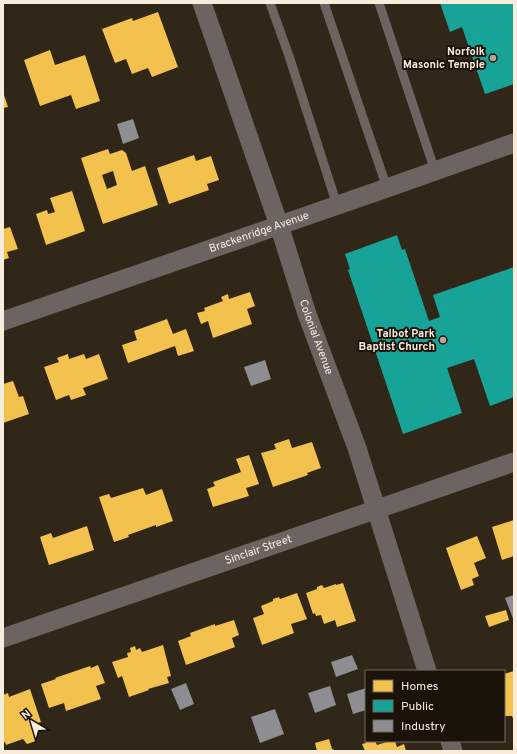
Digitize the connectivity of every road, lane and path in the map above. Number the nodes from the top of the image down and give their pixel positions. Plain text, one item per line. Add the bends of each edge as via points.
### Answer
1 (202, 3) edge
2 (270, 3) edge
3 (324, 3) edge
4 (379, 3) edge
5 (514, 143) edge
6 (435, 171) junction
7 (387, 188) junction
8 (338, 205) junction
9 (279, 226) junction
10 (3, 321) edge
11 (514, 462) edge
12 (376, 510) junction
13 (3, 638) edge
14 (427, 670) edge

1 - 9 street, Colonial Avenue
2 - 8 lane
3 - 7 lane
4 - 6 lane
5 - 6 street, Brackenridge Avenue
6 - 7 street, Brackenridge Avenue
7 - 8 street, Brackenridge Avenue
8 - 9 street, Brackenridge Avenue
9 - 10 street, Brackenridge Avenue
9 - 12 street, Colonial Avenue via 307,314 357,448
11 - 12 street, Sinclair Street
12 - 13 street, Sinclair Street
12 - 14 street, Colonial Avenue

